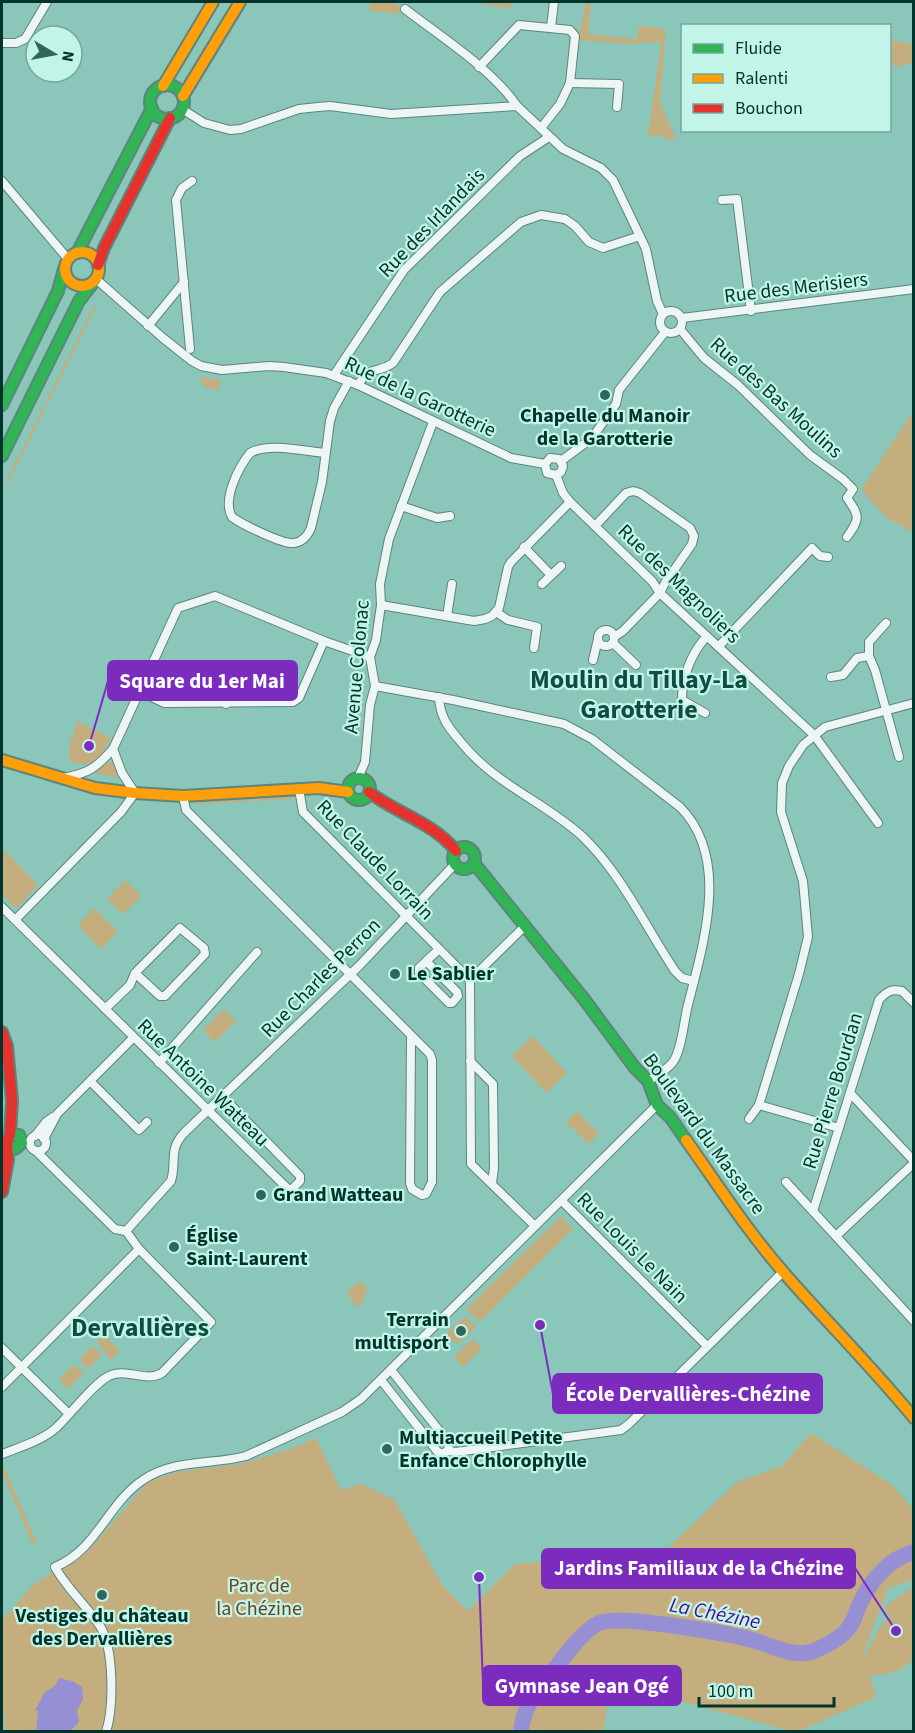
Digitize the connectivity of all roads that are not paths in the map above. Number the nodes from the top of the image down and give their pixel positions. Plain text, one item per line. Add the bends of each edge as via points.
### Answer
1 (46, 2) edge
2 (213, 2) edge
3 (240, 2) edge
4 (554, 2) edge
5 (405, 9) dead end
6 (551, 27) junction
7 (2, 43) edge
8 (479, 67) junction
9 (570, 83) junction
10 (163, 86) junction
11 (183, 96) junction
12 (517, 106) junction
13 (617, 107) dead end
14 (152, 108) junction
15 (182, 109) junction
16 (170, 118) junction
17 (541, 128) junction
18 (549, 136) junction
19 (2, 181) edge
20 (192, 181) dead end
21 (722, 200) dead end
22 (640, 236) junction
23 (70, 260) junction
24 (98, 265) junction
25 (96, 279) junction
26 (184, 282) junction
27 (914, 289) edge
28 (751, 311) junction
29 (663, 314) junction
30 (682, 318) junction
31 (148, 326) junction
32 (680, 329) junction
33 (665, 332) junction
34 (190, 349) dead end
35 (334, 375) junction
36 (349, 381) junction
37 (358, 385) junction
38 (2, 405) edge
39 (433, 422) junction
40 (325, 453) junction
41 (2, 456) edge
42 (561, 461) junction
43 (545, 464) junction
44 (556, 475) junction
45 (570, 502) junction
46 (401, 506) junction
47 (450, 516) dead end
48 (595, 526) junction
49 (847, 537) dead end
50 (524, 548) junction
51 (828, 557) dead end
52 (561, 566) dead end
53 (551, 575) junction
54 (452, 584) dead end
55 (542, 584) dead end
56 (660, 593) junction
57 (381, 605) junction
58 (496, 612) junction
59 (447, 616) junction
60 (886, 623) dead end
61 (706, 637) junction
62 (598, 639) junction
63 (614, 640) junction
64 (324, 641) junction
65 (719, 646) junction
66 (534, 648) dead end
67 (869, 656) junction
68 (370, 657) junction
69 (593, 660) dead end
70 (636, 665) dead end
71 (226, 672) dead end
72 (831, 678) dead end
73 (375, 686) junction
74 (139, 692) junction
75 (439, 697) junction
76 (914, 703) edge
77 (226, 704) junction
78 (886, 710) junction
79 (705, 713) dead end
80 (814, 735) junction
81 (113, 749) junction
82 (899, 757) dead end
83 (2, 760) edge
84 (63, 778) junction
85 (358, 778) junction
86 (299, 789) junction
87 (348, 792) junction
88 (369, 792) junction
89 (135, 794) junction
90 (183, 796) junction
91 (878, 823) dead end
92 (456, 851) junction
93 (474, 863) junction
94 (455, 864) junction
95 (2, 907) edge
96 (405, 917) junction
97 (15, 920) junction
98 (525, 926) junction
99 (439, 949) junction
100 (257, 952) dead end
101 (426, 961) junction
102 (135, 974) junction
103 (350, 975) junction
104 (470, 980) junction
105 (694, 981) junction
106 (914, 1003) edge
107 (105, 1009) junction
108 (411, 1037) junction
109 (134, 1038) junction
110 (3, 1043) edge
111 (470, 1061) junction
112 (159, 1063) junction
113 (5, 1067) edge
114 (90, 1081) junction
115 (648, 1082) junction
116 (850, 1093) junction
117 (223, 1097) junction
118 (657, 1105) junction
119 (759, 1105) junction
120 (207, 1110) junction
121 (57, 1114) junction
122 (749, 1119) dead end
123 (147, 1122) dead end
124 (839, 1128) junction
125 (34, 1137) junction
126 (44, 1139) junction
127 (16, 1141) junction
128 (37, 1149) junction
129 (914, 1162) edge
130 (786, 1182) dead end
131 (3, 1183) edge
132 (492, 1183) junction
133 (562, 1201) junction
134 (813, 1211) junction
135 (535, 1227) junction
136 (126, 1231) junction
137 (836, 1236) junction
138 (139, 1249) junction
139 (783, 1272) junction
140 (914, 1322) edge
141 (707, 1346) junction
142 (2, 1348) edge
143 (21, 1368) junction
144 (391, 1370) junction
145 (381, 1380) junction
146 (2, 1387) edge
147 (69, 1414) junction
148 (914, 1418) edge
149 (448, 1451) junction
150 (2, 1454) edge
151 (106, 1731) edge

1 - 7 street via 21,42
2 - 10 main road
3 - 11 main road
4 - 6 street
5 - 8 street
6 - 8 street via 519,25
6 - 9 street via 570,30 575,36
8 - 12 street
9 - 13 street via 619,84
9 - 17 street
10 - 11 main road via 176,87
10 - 14 main road via 152,96
11 - 15 main road
12 - 15 street via 391,114 318,107 230,130 204,123
12 - 17 street
14 - 16 main road via 159,117
14 - 23 main road
15 - 16 main road
16 - 24 main road
17 - 18 street
18 - 22 street via 563,149 601,168 613,180
18 - 35 street, Rue des Irlandais via 520,156 404,270
19 - 23 street
20 - 26 street via 182,188 176,200
21 - 28 street via 737,199
22 - 29 street
22 - 37 street via 603,248 589,242 565,219 531,217 513,228 441,292 393,363 385,369 371,370
23 - 24 main road via 90,254
23 - 25 main road via 69,281 76,286
23 - 38 main road
24 - 25 main road
25 - 31 street, Rue de la Garotterie
25 - 41 main road via 79,301
26 - 31 street
26 - 34 street
27 - 28 street, Rue des Merisiers
28 - 30 street, Rue des Merisiers
29 - 30 street via 674,311
29 - 33 street via 660,323
30 - 32 street
31 - 35 street, Rue de la Garotterie via 201,366 233,370 304,368
32 - 33 street via 672,334
32 - 49 street, Rue des Bas Moulins via 705,358 810,455 853,489 847,498 857,517
33 - 42 street via 620,390 616,404 592,438
35 - 36 street, Rue de la Garotterie
36 - 37 street, Rue de la Garotterie
36 - 40 street via 334,408
37 - 39 street, Rue de la Garotterie
39 - 43 street, Rue de la Garotterie via 511,458
39 - 46 street, Avenue Colonac
40 - 40 street via 311,528 303,540 290,543 232,518 228,495 250,453 268,447
42 - 43 street via 550,458
42 - 44 street via 562,469
43 - 44 street via 548,473
44 - 45 street, Rue des Magnoliers
45 - 48 street, Rue des Magnoliers
45 - 50 street
46 - 47 street via 437,518
46 - 57 street, Avenue Colonac via 389,539 380,584
48 - 56 street, Rue des Magnoliers
48 - 56 street via 626,493 633,491 690,528 692,544
50 - 53 street
50 - 58 street via 508,567
51 - 65 street via 820,556 812,548
52 - 53 street
53 - 55 street
54 - 59 street
56 - 61 street, Rue des Magnoliers
56 - 63 street
57 - 59 street
57 - 68 street, Avenue Colonac
58 - 59 street via 485,620 474,621
58 - 66 street via 508,620 537,627
60 - 67 street via 869,642
61 - 65 street, Rue des Magnoliers
61 - 79 street via 696,648 682,685 682,700
62 - 63 street via 604,646
62 - 63 street via 605,630 611,631
62 - 69 street
63 - 70 street
64 - 68 street
64 - 74 street via 215,596 178,608
64 - 77 street via 299,698 293,702
65 - 80 street, Rue des Magnoliers
67 - 72 street via 857,658 843,675
67 - 78 street
68 - 73 street, Avenue Colonac
71 - 77 street
73 - 75 street
73 - 85 street, Avenue Colonac via 365,762
74 - 77 street via 164,704
74 - 81 street
75 - 105 street via 442,717 471,756 582,837 615,875 675,971
75 - 105 street via 573,728 690,817 702,842 709,896
76 - 78 street
78 - 80 street via 832,724
78 - 82 street
80 - 91 street, Rue des Magnoliers
80 - 119 street via 803,745 782,783 781,812 801,872 808,937
81 - 84 street via 87,772
81 - 89 street
83 - 84 main road
84 - 89 main road
85 - 87 main road via 350,783
85 - 88 main road via 367,782
86 - 87 main road
86 - 90 main road
86 - 96 street, Rue Claude Lorrain via 303,812
87 - 88 main road via 357,800 364,799
88 - 92 main road via 427,825
89 - 90 main road
89 - 97 street
90 - 103 street via 186,810
92 - 93 main road via 469,848
92 - 94 main road
93 - 94 main road via 464,869
93 - 98 main road, Boulevard du Massacre
94 - 96 street, Rue Charles Perron
95 - 97 street, Rue Antoine Watteau
96 - 99 street, Rue Claude Lorrain
96 - 103 street, Rue Charles Perron
97 - 107 street, Rue Antoine Watteau
98 - 104 street
98 - 115 main road, Boulevard du Massacre
99 - 101 street
99 - 104 street, Rue Claude Lorrain
100 - 112 street
101 - 101 street via 419,973 453,1003 457,992
102 - 102 street via 165,996 205,954 204,948 180,928
102 - 107 street via 130,985
103 - 108 street
103 - 117 street, Rue Charles Perron
104 - 111 street
105 - 115 street via 675,1059
106 - 116 street, Rue Pierre Bourdan via 902,991 884,994 875,1008
107 - 109 street, Rue Antoine Watteau
108 - 108 street via 410,1183 422,1195 432,1182 432,1060
109 - 112 street, Rue Antoine Watteau
109 - 114 street
110 - 113 main road
111 - 132 street via 471,1164
111 - 132 street via 494,1084
112 - 120 street, Rue Antoine Watteau
113 - 127 main road
114 - 121 street
114 - 123 street via 139,1130
115 - 118 main road, Boulevard du Massacre
116 - 124 street, Rue Pierre Bourdan
116 - 129 street
117 - 120 street, Rue Charles Perron
117 - 120 street, Rue Antoine Watteau via 300,1176 292,1189
118 - 133 street
118 - 139 main road, Boulevard du Massacre via 670,1117
119 - 122 street
119 - 124 street
120 - 136 street, Rue Charles Perron via 176,1142 171,1181
121 - 125 street
121 - 126 street
124 - 134 street, Rue Pierre Bourdan
125 - 126 street
125 - 127 street
125 - 128 street via 30,1142
126 - 128 street via 46,1143
127 - 128 street
127 - 131 main road
128 - 136 street via 116,1229
129 - 137 street
130 - 134 street
132 - 135 street
133 - 135 street, Rue Louis Le Nain
133 - 141 street, Rue Louis Le Nain
134 - 137 street
135 - 144 street, Rue Louis Le Nain
136 - 138 street
137 - 140 street
138 - 143 street
138 - 147 street via 212,1322 155,1377 122,1372 106,1377
139 - 141 street
139 - 148 main road, Boulevard du Massacre
141 - 149 street via 621,1430
142 - 143 street
143 - 146 street
143 - 147 street
144 - 145 street, Rue Louis Le Nain
144 - 149 street via 448,1443
145 - 149 street via 437,1451
145 - 151 street, Rue Louis Le Nain via 342,1412 246,1456 187,1464 152,1474 137,1484 85,1548 55,1567 104,1634 111,1692
147 - 150 street via 45,1436

